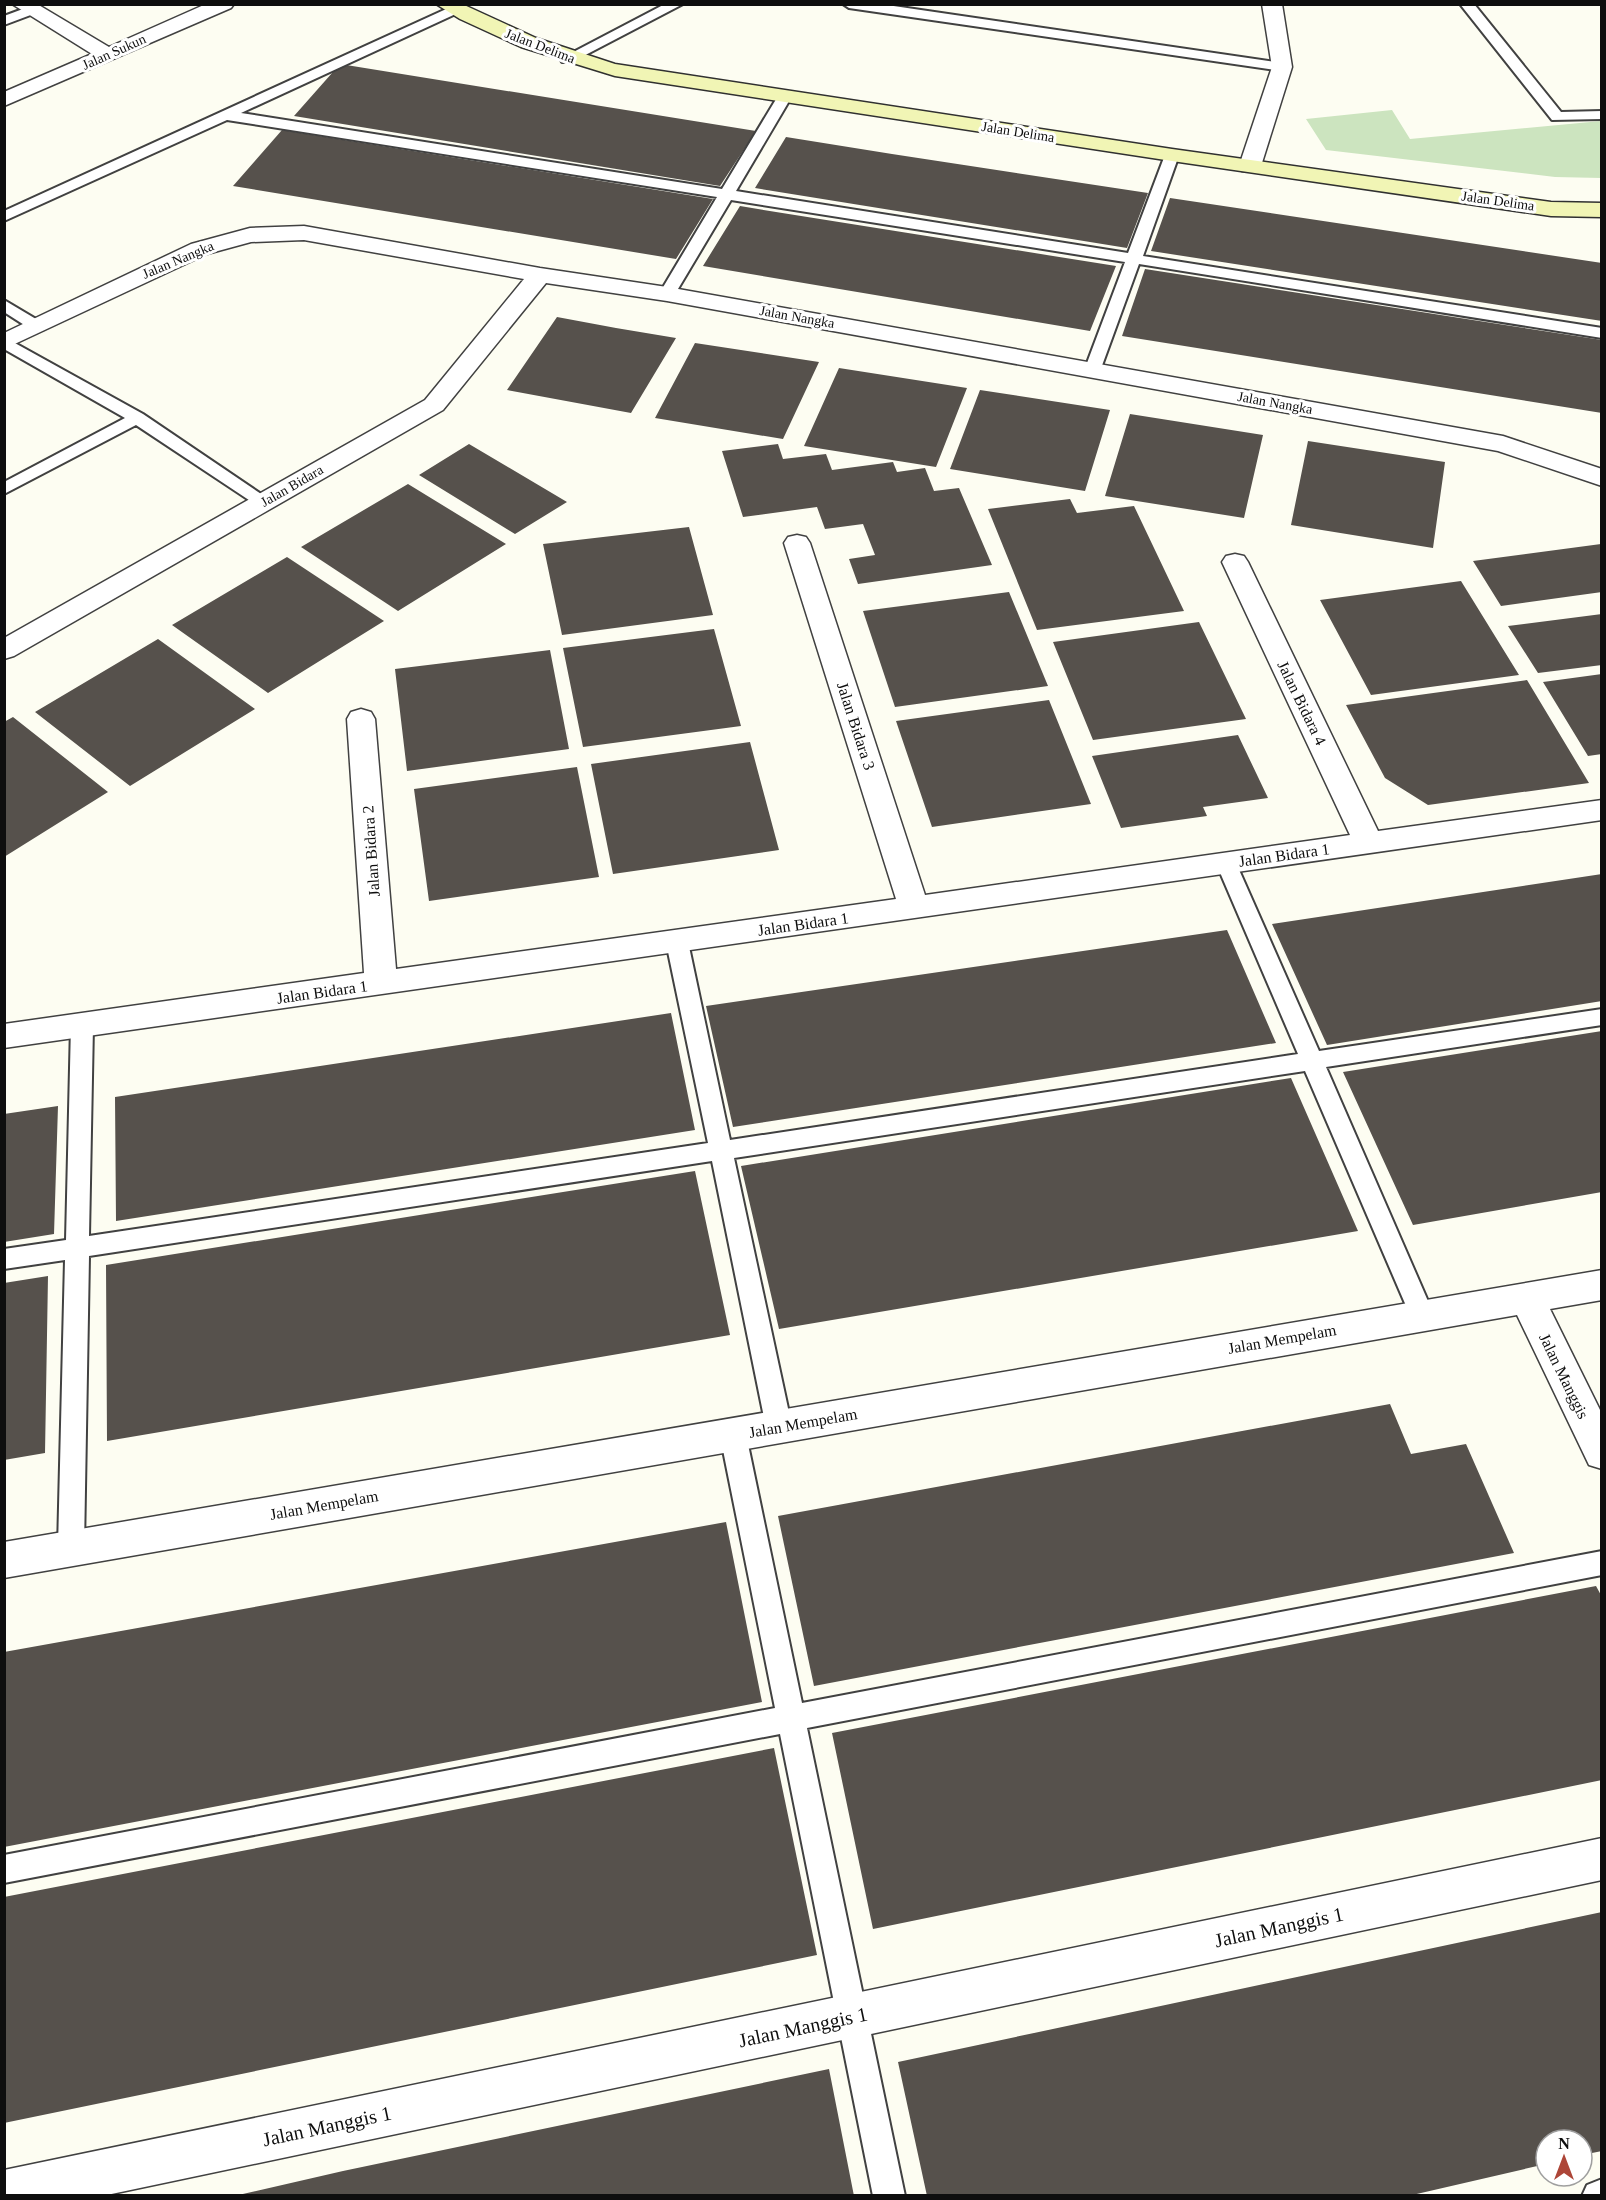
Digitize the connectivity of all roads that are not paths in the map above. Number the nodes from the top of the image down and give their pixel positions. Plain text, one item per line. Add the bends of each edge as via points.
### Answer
1 (224, 4) edge
2 (677, 4) edge
3 (849, 4) edge
4 (1272, 4) edge
5 (1466, 4) edge
6 (27, 7) edge
7 (450, 7) edge
8 (4, 21) edge
9 (109, 55) junction
10 (567, 59) junction
11 (1282, 67) junction
12 (785, 96) junction
13 (4, 100) edge
14 (226, 115) junction
15 (1602, 115) edge
16 (1172, 155) junction
17 (1250, 166) junction
18 (727, 194) junction
19 (1602, 210) edge
20 (4, 217) edge
21 (1133, 259) junction
22 (540, 275) junction
23 (667, 294) junction
24 (4, 305) edge
25 (35, 325) junction
26 (1602, 333) edge
27 (4, 342) edge
28 (1092, 371) junction
29 (137, 418) junction
30 (1602, 478) edge
31 (4, 489) edge
32 (264, 502) junction
33 (797, 543) dead end
34 (1235, 562) dead end
35 (4, 650) edge
36 (361, 719) dead end
37 (1602, 810) edge
38 (1370, 843) junction
39 (1226, 863) junction
40 (914, 908) junction
41 (677, 942) junction
42 (381, 984) junction
43 (1602, 1017) edge
44 (82, 1025) junction
45 (4, 1036) edge
46 (1311, 1061) junction
47 (721, 1151) junction
48 (77, 1248) junction
49 (4, 1259) edge
50 (1602, 1285) edge
51 (1527, 1298) junction
52 (1422, 1315) junction
53 (779, 1427) junction
54 (734, 1435) junction
55 (1602, 1453) edge
56 (71, 1548) junction
57 (4, 1560) edge
58 (1602, 1563) edge
59 (792, 1719) junction
60 (1602, 1859) edge
61 (4, 1869) edge
62 (853, 2016) junction
63 (4, 2193) edge
64 (889, 2196) edge

1 - 9 street, Jalan Sukun
2 - 10 lane
3 - 11 lane
4 - 11 street
5 - 15 lane via 1557,117
6 - 8 lane
6 - 9 street
7 - 10 street, Jalan Delima
7 - 14 lane
9 - 13 street, Jalan Sukun
10 - 12 street, Jalan Delima
11 - 17 street
12 - 16 street, Jalan Delima
12 - 18 lane
14 - 18 lane
14 - 20 lane
16 - 17 street, Jalan Delima
16 - 21 lane
17 - 19 street, Jalan Delima via 1551,209
18 - 21 lane
18 - 23 lane
21 - 26 lane
21 - 28 lane
22 - 23 street, Jalan Nangka
22 - 25 street, Jalan Nangka via 304,233 250,236 199,249
22 - 32 street, Jalan Bidara via 434,405
23 - 28 street, Jalan Nangka
24 - 25 lane
25 - 27 street, Jalan Nangka
27 - 29 lane
28 - 30 street, Jalan Nangka via 1503,444
29 - 31 lane
29 - 32 lane
32 - 35 street, Jalan Bidara
33 - 40 street, Jalan Bidara 3
34 - 38 street, Jalan Bidara 4
36 - 42 street, Jalan Bidara 2
37 - 38 street, Jalan Bidara 1
38 - 39 street, Jalan Bidara 1
39 - 40 street, Jalan Bidara 1
39 - 46 lane
40 - 41 street, Jalan Bidara 1
41 - 42 street, Jalan Bidara 1
41 - 47 lane
42 - 44 street, Jalan Bidara 1
43 - 46 lane
44 - 45 street, Jalan Bidara 1
44 - 48 lane
46 - 47 lane
46 - 52 lane
47 - 48 lane
47 - 53 lane
48 - 49 lane
48 - 56 lane
50 - 51 street, Jalan Mempelam
51 - 52 street, Jalan Mempelam
51 - 55 street, Jalan Manggis
52 - 53 street, Jalan Mempelam
53 - 54 street, Jalan Mempelam
54 - 56 street, Jalan Mempelam
54 - 59 lane
56 - 57 street, Jalan Mempelam
58 - 59 lane
59 - 61 lane
59 - 62 lane
60 - 62 street, Jalan Manggis 1
62 - 63 street, Jalan Manggis 1
62 - 64 lane

